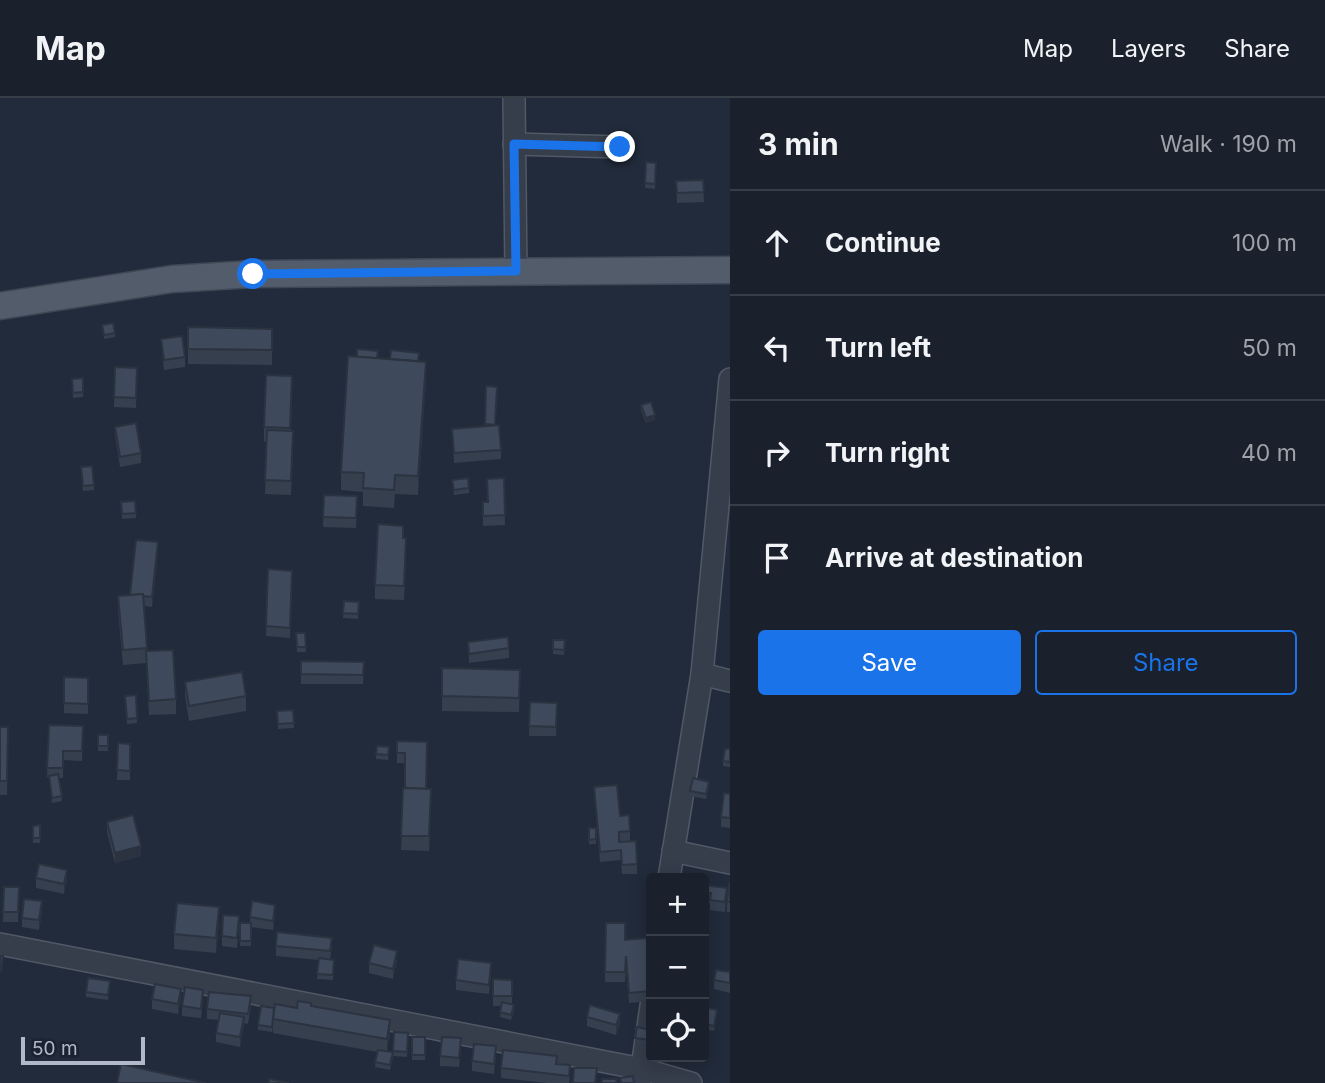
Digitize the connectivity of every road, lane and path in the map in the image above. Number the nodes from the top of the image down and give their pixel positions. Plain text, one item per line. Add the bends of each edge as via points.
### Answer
1 (514, 98) edge
2 (514, 144) junction
3 (620, 147) dead end
4 (730, 270) edge
5 (516, 271) junction
6 (0, 306) edge
7 (730, 379) edge
8 (722, 550) edge
9 (702, 674) junction
10 (730, 681) edge
11 (673, 851) junction
12 (730, 863) edge
13 (671, 873) edge
14 (0, 944) edge
15 (646, 1041) edge
16 (641, 1076) edge
17 (691, 1083) edge

1 - 2 street
2 - 3 street
2 - 5 street
4 - 5 main road
5 - 6 main road via 172,279
7 - 8 street
8 - 9 street
9 - 10 street
9 - 11 street
11 - 12 street
11 - 13 street
14 - 16 street
15 - 16 street
16 - 17 street

